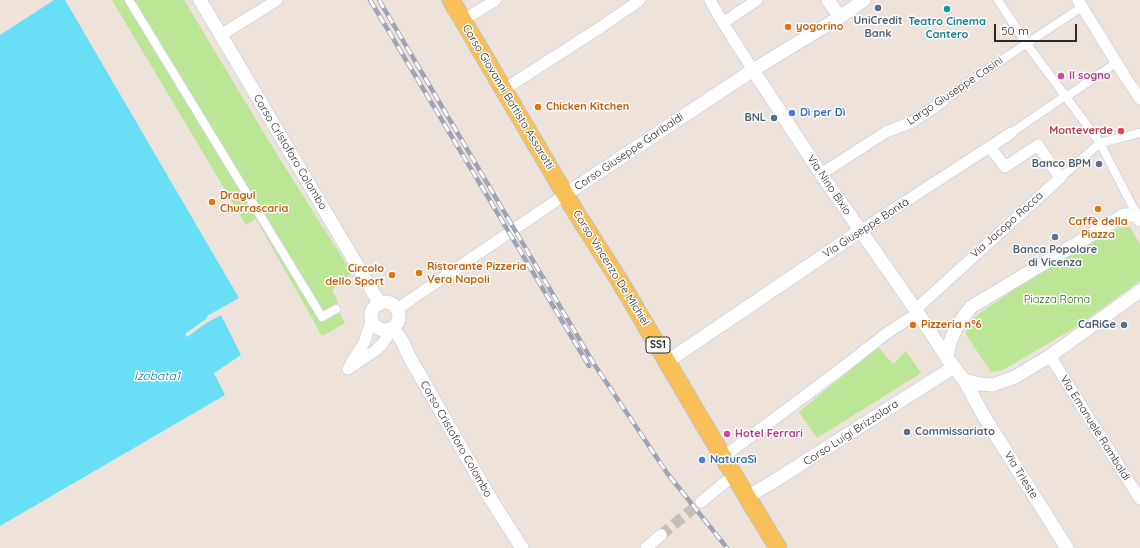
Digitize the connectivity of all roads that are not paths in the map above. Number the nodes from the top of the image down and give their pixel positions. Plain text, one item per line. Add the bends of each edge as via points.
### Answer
1 (128, 0) edge
2 (200, 0) edge
3 (277, 0) edge
4 (451, 0) edge
5 (496, 0) edge
6 (640, 0) edge
7 (710, 0) edge
8 (757, 0) edge
9 (828, 0) edge
10 (864, 0) edge
11 (998, 0) edge
12 (1080, 4) edge
13 (840, 17) junction
14 (462, 20) junction
15 (723, 23) junction
16 (221, 35) junction
17 (1026, 43) junction
18 (1116, 63) junction
19 (753, 70) junction
20 (503, 90) junction
21 (1065, 97) junction
22 (1140, 99) edge
23 (942, 102) joint
24 (1011, 133) joint
25 (1140, 133) edge
26 (1100, 143) junction
27 (990, 147) junction
28 (821, 174) junction
29 (1060, 178) junction
30 (566, 194) junction
31 (1138, 218) edge
32 (860, 231) junction
33 (1140, 291) edge
34 (380, 304) junction
35 (336, 309) dead end
36 (397, 309) junction
37 (917, 310) junction
38 (372, 320) junction
39 (393, 328) junction
40 (1050, 356) junction
41 (668, 361) junction
42 (950, 362) junction
43 (964, 380) junction
44 (723, 457) junction
45 (734, 475) junction
46 (748, 497) junction
47 (1140, 499) edge
48 (701, 502) tunnel mouth
49 (661, 535) tunnel mouth
50 (522, 548) edge
51 (646, 548) edge
52 (778, 548) edge
53 (1067, 548) edge

1 - 35 street via 322,317
2 - 16 street, Corso Cristoforo Colombo
3 - 16 street
4 - 14 main road, Corso Giovanni Battista Assarotti / SS1
5 - 14 street
6 - 20 street
7 - 15 street
8 - 15 street
9 - 13 street
10 - 13 street, Corso Giuseppe Garibaldi
11 - 17 street
12 - 17 street, Largo Giuseppe Casini
12 - 18 street
13 - 19 street, Corso Giuseppe Garibaldi
14 - 20 main road, Corso Giovanni Battista Assarotti / SS1
15 - 19 street
16 - 34 street, Corso Cristoforo Colombo
17 - 21 street
17 - 23 street, Largo Giuseppe Casini
18 - 21 street, Via Giuseppe Bontà
18 - 22 street
19 - 28 street, Via Nino Bixio
19 - 30 street, Corso Giuseppe Garibaldi
20 - 30 main road, Corso Giovanni Battista Assarotti / SS1
21 - 24 street, Via Giuseppe Bontà
21 - 26 street
23 - 28 street, Largo Giuseppe Casini via 912,122 886,132
24 - 27 street, Via Giuseppe Bontà
25 - 26 street
26 - 29 street, Via Jacopo Rocca
26 - 31 street
27 - 29 street via 1005,167 1038,145
27 - 32 street, Via Giuseppe Bontà
28 - 32 street, Via Nino Bixio
29 - 37 street, Via Jacopo Rocca
30 - 36 street, Corso Giuseppe Garibaldi
30 - 41 main road, Corso Vincenzo De Michiel / SS1
31 - 42 street via 1124,215 971,307 955,328 950,340
32 - 37 street, Via Nino Bixio
32 - 41 street, Via Giuseppe Bontà
33 - 40 street
34 - 36 street via 387,302
34 - 38 street via 373,310
36 - 39 street via 399,317
37 - 42 street, Via Nino Bixio
37 - 44 street, Via Jacopo Rocca
38 - 39 street via 380,330
38 - 39 street via 364,343 348,369 376,350
39 - 50 street, Corso Cristoforo Colombo via 490,498
40 - 43 street via 1015,377 993,385
40 - 47 street, Via Emanuele Rambaldi
41 - 44 main road, Corso Vincenzo De Michiel / SS1
42 - 43 street
42 - 46 street, Corso Luigi Brizzolara
43 - 53 street, Via Trieste
44 - 45 main road, Corso Vincenzo De Michiel / SS1
45 - 46 main road, Corso Vincenzo De Michiel / SS1
45 - 48 street
46 - 52 main road, Corso Vincenzo De Michiel / SS1
49 - 51 street

